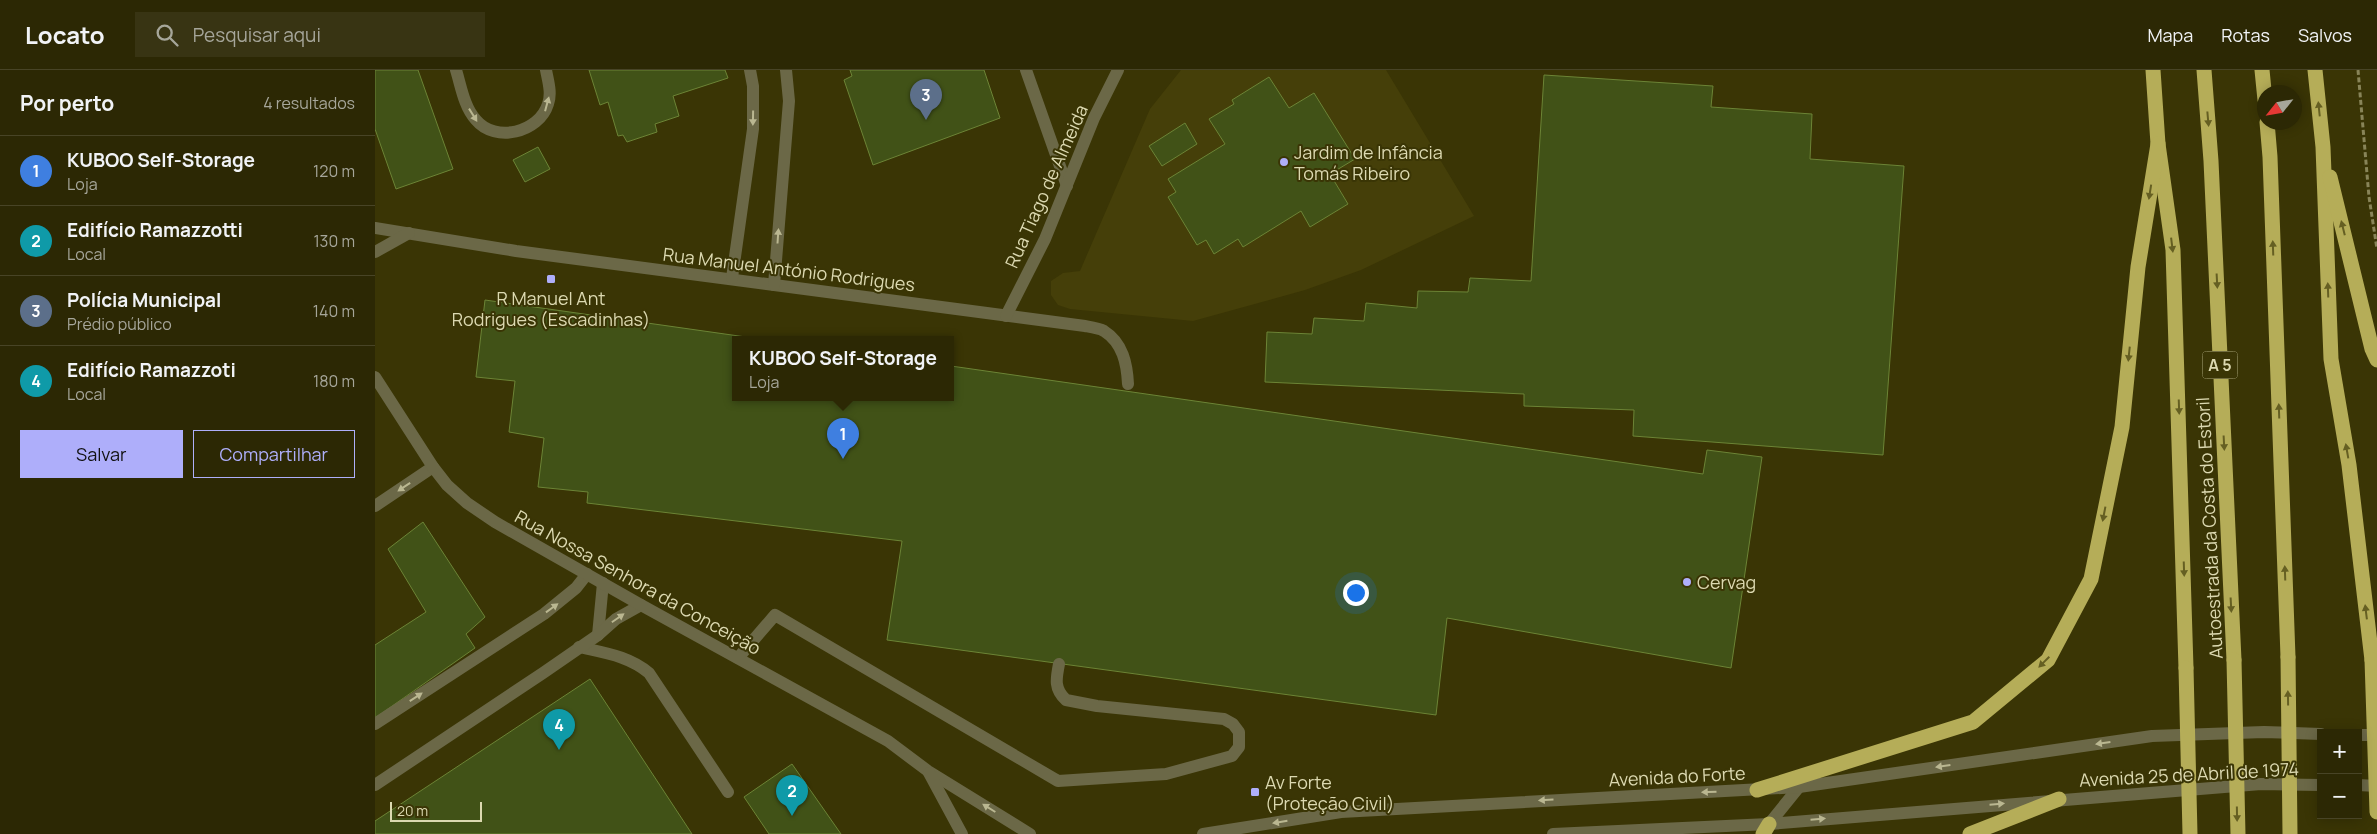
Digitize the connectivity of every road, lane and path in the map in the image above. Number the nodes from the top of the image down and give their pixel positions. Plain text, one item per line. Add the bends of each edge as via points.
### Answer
1 (456, 70) edge
2 (546, 70) edge
3 (750, 70) edge
4 (786, 70) edge
5 (1026, 70) edge
6 (1119, 70) edge
7 (2153, 70) edge
8 (2204, 70) edge
9 (2262, 70) edge
10 (2315, 70) edge
11 (2358, 70) edge
12 (2264, 85) edge
13 (2268, 130) edge
14 (2158, 144) junction
15 (2323, 147) junction
16 (1067, 186) junction
17 (375, 228) edge
18 (409, 232) junction
19 (2377, 249) edge
20 (375, 252) edge
21 (732, 278) junction
22 (774, 284) junction
23 (1006, 316) junction
24 (2377, 360) edge
25 (375, 377) edge
26 (1128, 384) dead end
27 (433, 467) junction
28 (375, 506) edge
29 (587, 574) junction
30 (603, 583) junction
31 (641, 605) junction
32 (598, 635) junction
33 (579, 647) junction
34 (738, 658) junction
35 (1059, 664) dead end
36 (375, 724) edge
37 (2317, 734) edge
38 (2362, 735) edge
39 (2377, 735) edge
40 (2152, 736) joint
41 (928, 770) junction
42 (375, 785) edge
43 (2317, 785) edge
44 (2362, 785) edge
45 (2377, 786) edge
46 (1799, 787) junction
47 (1757, 790) junction
48 (728, 792) dead end
49 (2059, 799) junction
50 (2377, 812) edge
51 (1766, 829) edge
52 (962, 834) edge
53 (1030, 834) edge
54 (1203, 834) edge
55 (1553, 834) edge
56 (1970, 834) edge
57 (2190, 834) edge
58 (2238, 834) edge
59 (2290, 834) edge

1 -> 2 street via 475,120 489,131 503,133 525,129 543,117 549,103
3 -> 21 street via 753,129
22 -> 4 street via 789,101
5 - 16 street
6 - 16 street, Rua Tiago de Almeida
7 - 14 highway
8 -> 58 highway, Autoestrada da Costa do Estoril / A 5, bridge via 2234,660
9 - 12 highway
15 -> 10 highway
11 - 19 path
59 -> 13 highway, bridge via 2288,657
14 -> 47 highway via 2138,267 2122,427 2091,579 2048,660 1973,722
14 -> 57 highway, bridge via 2173,250
24 -> 15 highway
50 -> 15 highway, bridge via 2372,660 2349,465 2331,359
16 - 23 street, Rua Tiago de Almeida via 1045,239
17 - 18 street, Rua Manuel António Rodrigues
18 - 20 street
18 - 21 street, Rua Manuel António Rodrigues via 516,251
21 - 22 street, Rua Manuel António Rodrigues
22 - 23 street, Rua Manuel António Rodrigues
23 - 26 street, Rua Manuel António Rodrigues via 1104,331 1126,360
25 - 27 street, Rua Nossa Senhora da Conceição
27 -> 28 street
27 - 29 street, Rua Nossa Senhora da Conceição via 467,503
29 - 30 street, Rua Nossa Senhora da Conceição
36 -> 29 street via 544,614 570,594
30 - 31 street, Rua Nossa Senhora da Conceição
30 - 32 street
32 -> 31 street via 616,619
31 - 34 street, Rua Nossa Senhora da Conceição
32 - 33 street
33 - 42 street
33 - 48 street via 638,663 649,673
34 - 35 street via 775,615 1058,781 1166,774 1232,756 1239,747 1239,732 1224,719 1067,700 1057,688
34 - 41 street, Rua Nossa Senhora da Conceição via 888,741
37 - 40 street, Avenida 25 de Abril de 1974 via 2264,732
38 - 39 street
40 -> 46 street, Avenida do Forte
41 - 52 street, Rua Nossa Senhora da Conceição
53 -> 41 street, Rua Nossa Senhora da Conceição
43 - 49 street, Avenida 25 de Abril de 1974 via 2261,784
44 - 45 street
46 - 47 street, Avenida do Forte
46 - 51 street
47 -> 54 street, Avenida do Forte via 1341,812
51 -> 49 street
49 - 56 highway
51 - 55 street

